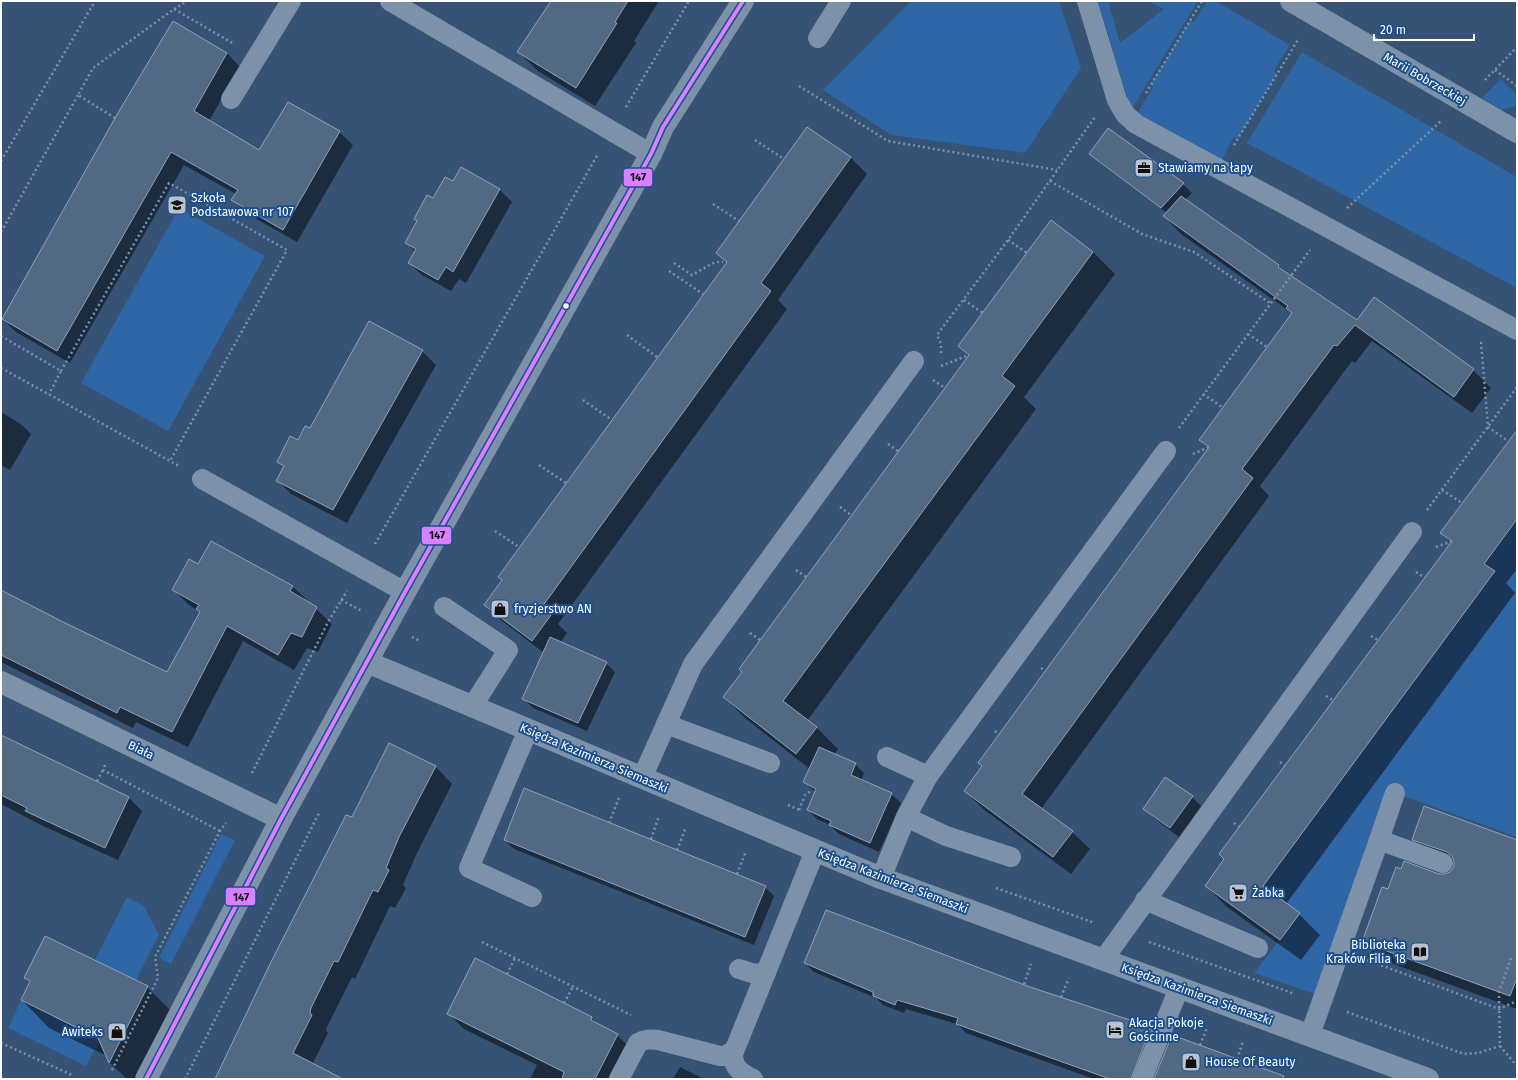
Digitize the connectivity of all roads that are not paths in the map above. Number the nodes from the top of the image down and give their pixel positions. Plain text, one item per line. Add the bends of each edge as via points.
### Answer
1 (291, 1) edge
2 (390, 1) edge
3 (742, 1) edge
4 (841, 1) edge
5 (1087, 1) edge
6 (1291, 1) edge
7 (818, 38) dead end
8 (231, 99) dead end
9 (1517, 132) edge
10 (651, 154) junction
11 (1517, 330) edge
12 (914, 361) dead end
13 (1166, 451) dead end
14 (202, 479) road end
15 (1412, 532) dead end
16 (405, 592) junction
17 (444, 607) dead end
18 (367, 662) junction
19 (1, 682) edge
20 (472, 707) junction
21 (666, 724) junction
22 (528, 730) junction
23 (887, 757) dead end
24 (770, 763) dead end
25 (928, 776) junction
26 (642, 778) junction
27 (1395, 793) dead end
28 (906, 817) junction
29 (281, 818) junction
30 (1379, 840) junction
31 (815, 852) junction
32 (1011, 857) dead end
33 (1443, 863) dead end
34 (881, 878) junction
35 (532, 897) dead end
36 (1145, 900) junction
37 (1258, 948) dead end
38 (1103, 960) junction
39 (738, 969) dead end
40 (766, 972) junction
41 (1179, 988) junction
42 (1310, 1035) junction
43 (734, 1050) junction
44 (146, 1079) edge
45 (619, 1079) edge
46 (753, 1079) edge
47 (1142, 1079) edge
48 (1428, 1079) edge

1 - 8 lane
2 - 10 lane
3 - 10 street via 663,127
4 - 7 lane
5 - 11 lane via 1117,100 1125,114 1136,124
6 - 9 street, Marii Bobrzeckiej
10 - 16 street
12 - 21 lane via 693,664
13 - 25 lane
14 - 16 lane
15 - 36 lane
16 - 18 street
17 - 20 lane via 508,650
18 - 20 street, Księdza Kazimierza Siemaszki
18 - 29 street
19 - 29 street, Biała
20 - 22 street, Księdza Kazimierza Siemaszki
21 - 24 lane
21 - 26 lane
22 - 26 street, Księdza Kazimierza Siemaszki
22 - 35 lane via 469,868
23 - 25 lane
25 - 28 lane
26 - 31 street, Księdza Kazimierza Siemaszki
27 - 30 lane
28 - 32 lane via 946,836
28 - 34 lane
29 - 44 street
30 - 33 lane
30 - 42 lane
31 - 34 street, Księdza Kazimierza Siemaszki
31 - 40 lane
34 - 38 street, Księdza Kazimierza Siemaszki
36 - 37 lane
36 - 38 lane
38 - 41 street, Księdza Kazimierza Siemaszki
39 - 40 lane via 755,974
40 - 43 lane
41 - 42 street, Księdza Kazimierza Siemaszki
41 - 47 lane
42 - 48 street, Księdza Kazimierza Siemaszki
43 - 45 lane via 720,1056 658,1040 643,1040 638,1043
43 - 46 lane via 733,1060 736,1068

